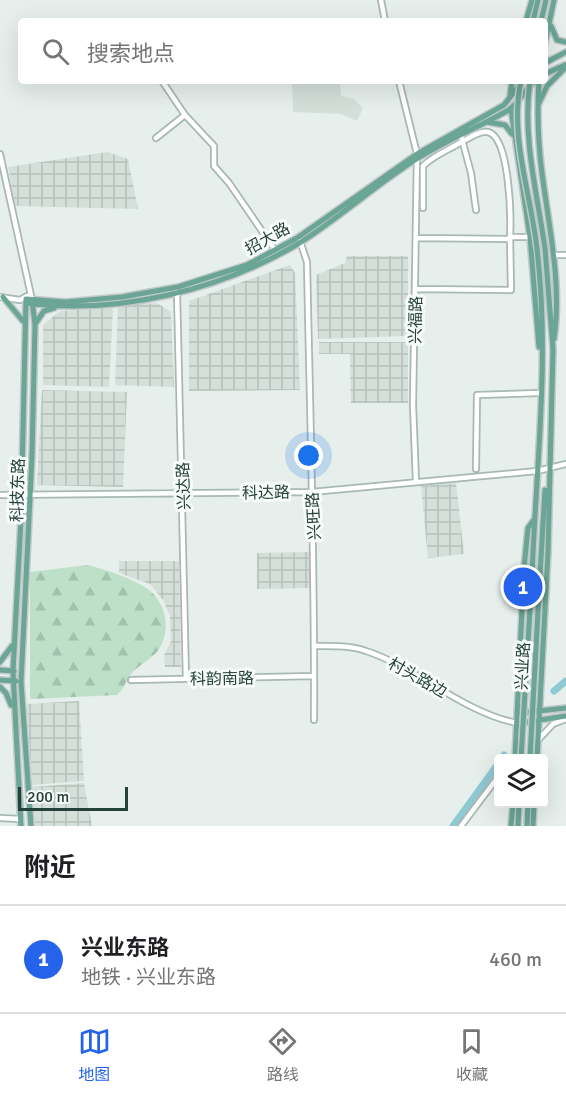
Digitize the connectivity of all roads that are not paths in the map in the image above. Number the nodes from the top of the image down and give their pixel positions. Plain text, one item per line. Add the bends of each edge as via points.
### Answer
1 (381, 0) edge
2 (532, 0) edge
3 (538, 0) edge
4 (546, 0) edge
5 (554, 0) edge
6 (550, 16) junction
7 (384, 18) edge
8 (527, 18) edge
9 (534, 18) edge
10 (542, 18) edge
11 (548, 27) edge
12 (566, 42) edge
13 (566, 52) edge
14 (548, 61) edge
15 (566, 66) edge
16 (548, 73) edge
17 (164, 84) edge
18 (400, 84) edge
19 (512, 84) edge
20 (520, 84) edge
21 (522, 84) edge
22 (532, 84) edge
23 (534, 84) edge
24 (535, 84) edge
25 (510, 96) junction
26 (538, 108) junction
27 (511, 109) junction
28 (185, 115) junction
29 (477, 125) junction
30 (460, 132) junction
31 (156, 138) dead end
32 (514, 139) junction
33 (462, 142) junction
34 (0, 154) edge
35 (417, 156) junction
36 (423, 208) dead end
37 (476, 210) dead end
38 (416, 237) junction
39 (530, 237) junction
40 (510, 238) junction
41 (299, 240) junction
42 (275, 250) junction
43 (554, 255) junction
44 (566, 255) edge
45 (416, 289) junction
46 (177, 290) junction
47 (1, 297) edge
48 (27, 300) junction
49 (56, 307) junction
50 (23, 322) junction
51 (35, 324) junction
52 (553, 350) junction
53 (541, 366) junction
54 (540, 393) junction
55 (551, 445) junction
56 (538, 446) junction
57 (566, 464) edge
58 (476, 469) dead end
59 (549, 469) junction
60 (537, 471) junction
61 (416, 482) junction
62 (548, 488) junction
63 (312, 492) junction
64 (183, 493) junction
65 (0, 495) edge
66 (21, 495) junction
67 (30, 496) junction
68 (534, 520) junction
69 (13, 644) junction
70 (315, 646) junction
71 (0, 662) edge
72 (0, 670) edge
73 (13, 671) junction
74 (21, 672) junction
75 (314, 676) junction
76 (186, 679) junction
77 (0, 680) edge
78 (131, 680) dead end
79 (13, 681) junction
80 (21, 681) junction
81 (0, 687) edge
82 (566, 708) edge
83 (539, 711) junction
84 (13, 712) junction
85 (518, 714) junction
86 (566, 718) edge
87 (314, 720) dead end
88 (539, 720) junction
89 (517, 723) junction
90 (538, 740) junction
91 (515, 754) edge
92 (521, 754) edge
93 (530, 754) edge
94 (537, 754) edge
95 (494, 782) edge
96 (513, 808) edge
97 (519, 808) edge
98 (528, 808) edge
99 (534, 808) edge
100 (0, 819) edge
101 (20, 819) junction
102 (21, 826) edge
103 (31, 826) edge
104 (461, 826) edge
105 (511, 826) edge
106 (518, 826) edge
107 (527, 826) edge
108 (533, 826) edge

1 - 7 street
2 - 8 main road
3 - 9 main road
4 - 10 main road
5 - 6 main road
6 - 11 main road
6 - 12 main road via 551,31 557,40
13 - 14 main road
15 - 16 main road
15 - 26 main road via 547,86
17 - 28 street
18 - 35 street, 兴福路
19 - 25 main road
20 - 25 main road, 招大路
21 - 53 main road, bridge via 520,150 542,292
22 - 27 main road
23 - 52 main road, bridge via 527,103 528,132 545,248
24 - 26 main road
25 - 27 main road
25 - 30 main road, 招大路 via 504,105
26 - 43 main road
27 - 29 main road, 招大路
27 - 32 main road
28 - 31 street
28 - 42 street via 214,146 214,166
29 - 30 main road, 招大路
29 - 32 main road via 504,125
30 - 33 street
30 - 35 main road, 招大路
32 - 39 main road
33 - 36 street via 423,166
33 - 37 street
33 - 40 street via 485,132 500,141 510,203
34 - 48 street
35 - 38 street, 兴福路
35 - 41 main road, 招大路
38 - 40 street
38 - 45 street, 兴福路
39 - 40 street
39 - 53 main road
40 - 45 street via 511,290
41 - 42 main road, 招大路
41 - 46 main road, 招大路 via 246,269
41 - 63 street, 兴旺路 via 307,262
42 - 46 main road, 招大路 via 247,265
43 - 44 street
43 - 52 main road via 557,318
45 - 61 street, 兴福路
46 - 48 main road, 招大路 via 66,302
46 - 49 main road, 招大路
46 - 64 street, 兴达路
47 - 48 street, 招大路
47 - 50 main road
48 - 49 main road, 招大路
48 - 50 main road
48 - 51 main road, 科技东路
49 - 51 main road via 44,311
50 - 66 main road
51 - 67 main road, 科技东路
52 - 55 main road
53 - 54 main road
54 - 56 main road
54 - 58 street via 477,395
55 - 56 main road via 546,450
55 - 59 main road
56 - 60 main road
57 - 59 street, 科达路
59 - 60 street, 科达路
59 - 62 main road
60 - 61 street, 科达路
60 - 68 main road
61 - 63 street, 科达路
62 - 83 main road
62 - 93 main road, 兴业路, bridge
63 - 64 street, 科达路
63 - 70 street, 兴旺路
64 - 67 street, 科达路
64 - 76 street, 兴达路
65 - 66 street, 科达路
66 - 67 street, 科达路
66 - 69 main road
67 - 74 main road, 科技东路
68 - 85 main road via 528,528 524,568
68 - 92 main road, bridge
69 - 71 main road
69 - 73 main road
70 - 75 street, 兴旺路
70 - 89 street, 村头路边 via 365,650 446,693
72 - 73 main road
73 - 74 main road
73 - 79 main road
74 - 80 main road, 科技东路
75 - 76 street, 科韵南路
75 - 87 street, 兴旺路
76 - 78 street, 科韵南路
77 - 79 main road
79 - 80 main road
79 - 84 main road
80 - 103 main road, 科技东路
81 - 84 main road
82 - 83 main road
83 - 85 main road
83 - 88 main road
84 - 101 main road
85 - 89 main road
86 - 88 main road
86 - 90 street via 553,724
88 - 89 main road
88 - 90 main road
89 - 91 main road
90 - 94 main road
95 - 104 street
96 - 105 main road
97 - 106 main road
98 - 107 main road
99 - 108 main road
100 - 101 street
101 - 102 main road

